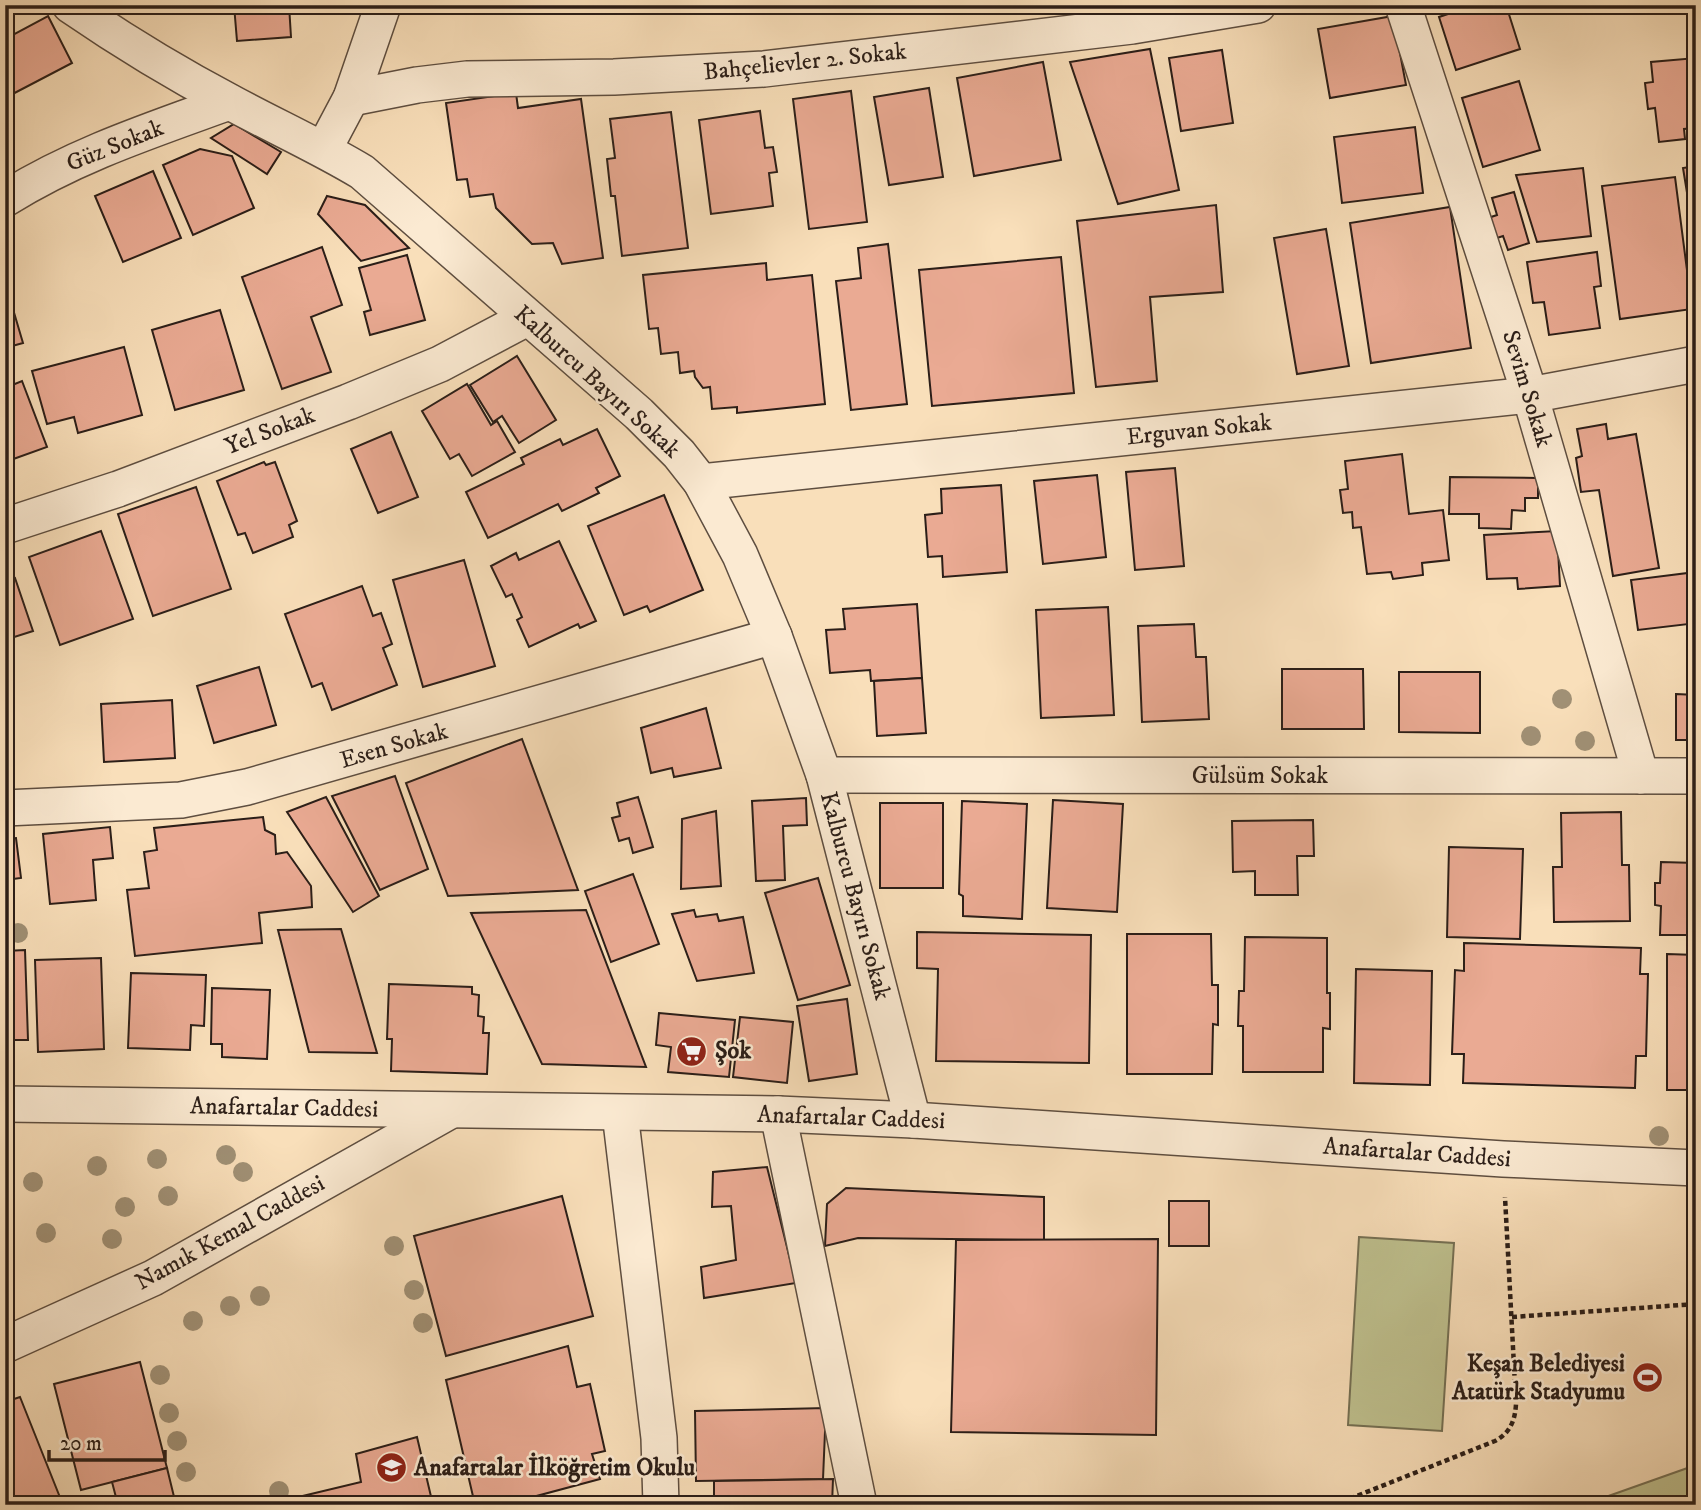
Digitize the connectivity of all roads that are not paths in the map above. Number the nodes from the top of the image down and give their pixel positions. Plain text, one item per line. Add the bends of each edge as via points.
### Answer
1 (70, 5) edge
2 (383, 5) edge
3 (1258, 5) edge
4 (1403, 5) edge
5 (351, 98) junction
6 (229, 102) junction
7 (324, 149) junction
8 (5, 199) edge
9 (527, 318) junction
10 (1696, 364) edge
11 (1530, 395) junction
12 (701, 482) junction
13 (5, 526) edge
14 (774, 636) junction
15 (824, 775) junction
16 (1641, 776) junction
17 (1696, 776) edge
18 (5, 808) edge
19 (5, 1104) edge
20 (450, 1111) junction
21 (620, 1113) junction
22 (778, 1114) junction
23 (913, 1120) junction
24 (1696, 1168) edge
25 (5, 1345) edge
26 (661, 1505) edge
27 (859, 1505) edge

1 - 6 street, Kalburcu Bayırı Sokak
2 - 5 street
3 - 5 street, Bahçelievler 2. Sokak via 1132,26 764,69 614,78 467,79
4 - 11 street, Sevim Sokak
5 - 7 street
6 - 7 street, Kalburcu Bayırı Sokak
6 - 8 street, Güz Sokak via 116,143 39,177
7 - 9 street, Kalburcu Bayırı Sokak via 398,201
9 - 12 street, Kalburcu Bayırı Sokak via 639,414
9 - 13 street, Yel Sokak via 440,364 348,402 118,489
10 - 11 street, Erguvan Sokak
11 - 12 street, Erguvan Sokak
11 - 16 street, Sevim Sokak
12 - 14 street, Kalburcu Bayırı Sokak via 740,555
14 - 15 street, Kalburcu Bayırı Sokak
14 - 18 street, Esen Sokak via 247,787 181,800
15 - 16 street, Gülsüm Sokak
15 - 23 street, Kalburcu Bayırı Sokak
16 - 17 street, Gülsüm Sokak
19 - 20 street, Anafartalar Caddesi
20 - 21 street, Anafartalar Caddesi
20 - 25 street, Namık Kemal Caddesi via 153,1278
21 - 22 street, Anafartalar Caddesi
21 - 26 street via 659,1438
22 - 23 street, Anafartalar Caddesi
22 - 27 street
23 - 24 street, Anafartalar Caddesi

